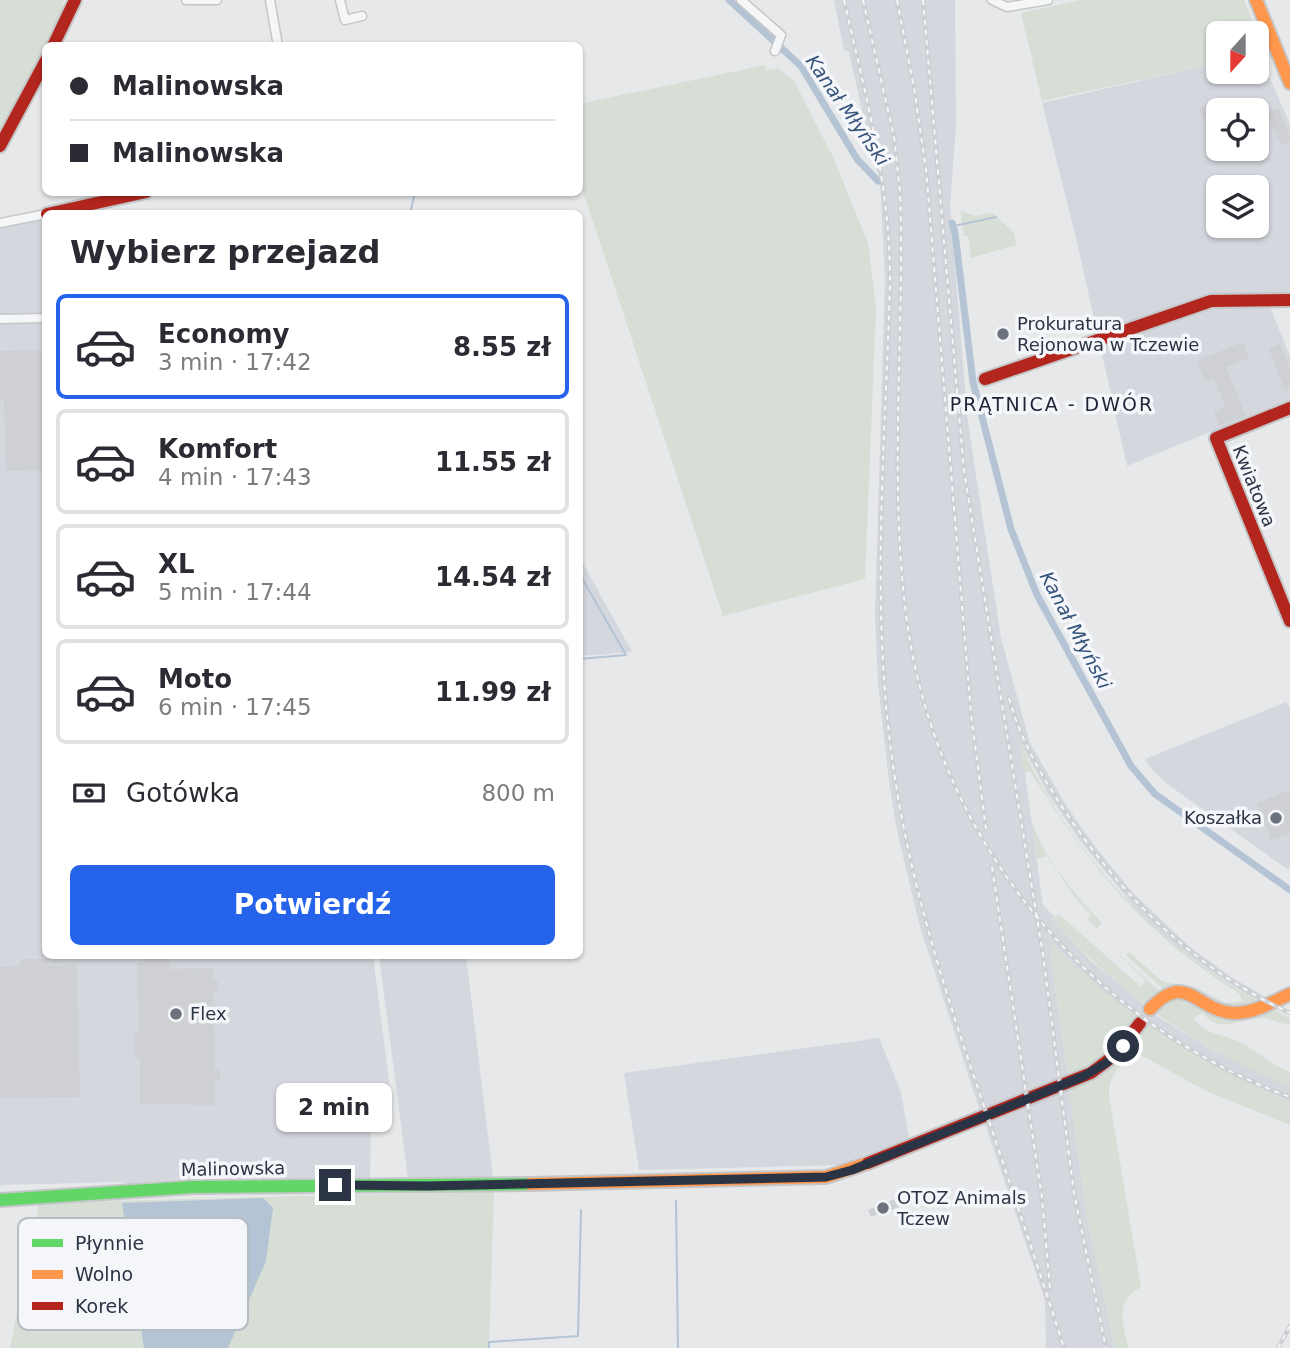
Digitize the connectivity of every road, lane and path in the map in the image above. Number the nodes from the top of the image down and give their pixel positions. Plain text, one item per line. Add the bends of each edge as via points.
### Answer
1 (75, 0) edge
2 (186, 0) edge
3 (217, 0) edge
4 (270, 0) edge
5 (340, 0) edge
6 (741, 0) edge
7 (992, 0) edge
8 (1048, 0) edge
9 (1256, 0) edge
10 (362, 16) dead end
11 (55, 42) edge
12 (277, 42) edge
13 (775, 51) dead end
14 (42, 67) edge
15 (1290, 83) edge
16 (0, 146) edge
17 (128, 196) edge
18 (64, 210) edge
19 (42, 215) edge
20 (0, 223) edge
21 (1290, 300) edge
22 (42, 318) edge
23 (0, 319) edge
24 (985, 379) dead end
25 (1290, 408) edge
26 (1290, 621) edge
27 (1290, 995) edge
28 (1150, 1009) dead end
29 (1140, 1023) dead end
30 (0, 1200) edge

1 - 11 street
2 - 3 street
4 - 12 street
5 - 10 street via 345,20
6 - 13 street via 780,36
7 - 8 street via 1013,6
9 - 15 street
14 - 16 street
17 - 18 street
19 - 20 street
21 - 24 street via 1211,302
22 - 23 street
25 - 26 street, Kwiatowa via 1216,438
27 - 28 street via 1233,1013 1192,993 1177,991 1163,996
29 - 30 street, Malinowska via 1115,1055 1091,1073 834,1176 427,1186 193,1186

